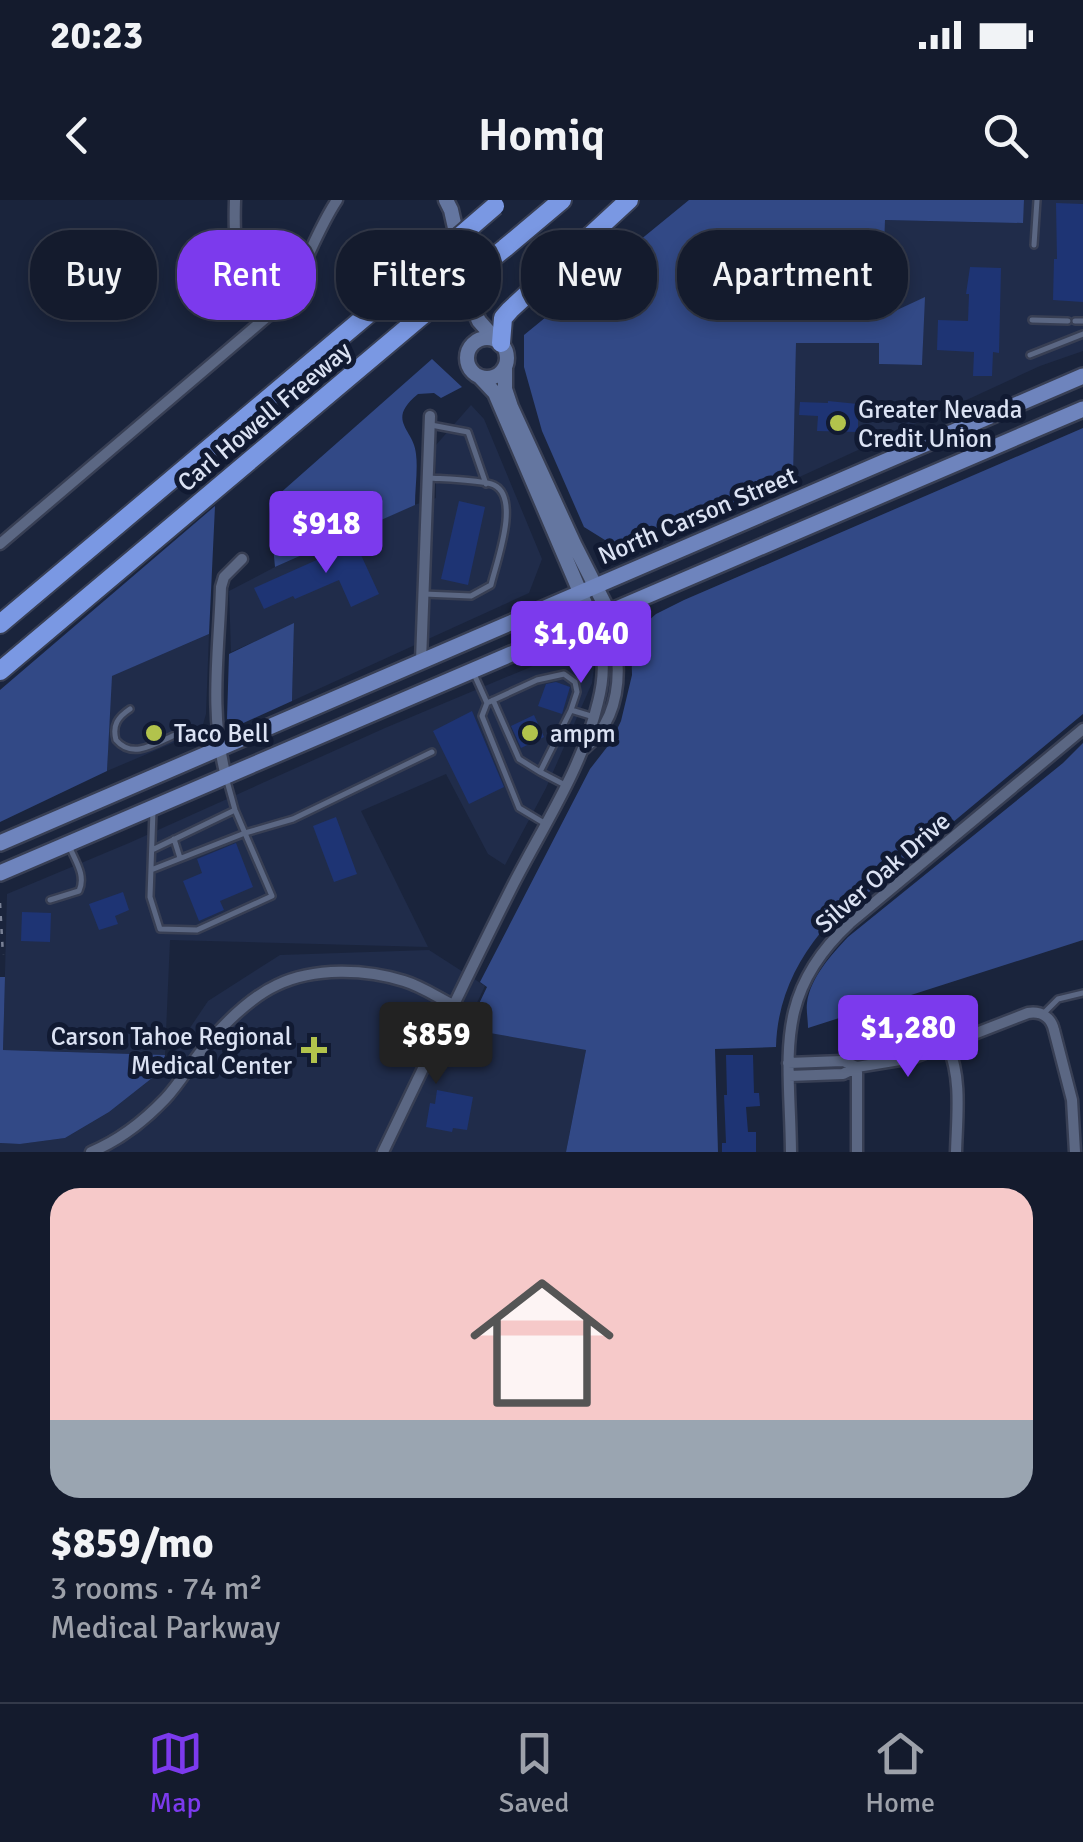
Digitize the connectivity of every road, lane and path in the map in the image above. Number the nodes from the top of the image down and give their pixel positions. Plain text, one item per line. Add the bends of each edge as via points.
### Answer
1 (235, 200) edge
2 (336, 200) edge
3 (562, 200) edge
4 (629, 200) edge
5 (1037, 200) edge
6 (450, 203) edge
7 (499, 203) edge
8 (235, 230) edge
9 (455, 230) edge
10 (316, 238) edge
11 (1034, 244) dead end
12 (264, 320) edge
13 (472, 320) edge
14 (479, 320) edge
15 (1032, 320) dead end
16 (1083, 321) edge
17 (1083, 334) edge
18 (498, 341) junction
19 (471, 347) junction
20 (1030, 355) dead end
21 (505, 368) junction
22 (1083, 376) edge
23 (480, 377) junction
24 (1083, 409) edge
25 (430, 420) joint
26 (428, 478) junction
27 (486, 484) junction
28 (0, 544) edge
29 (242, 559) dead end
30 (596, 586) junction
31 (424, 594) junction
32 (580, 594) junction
33 (610, 613) junction
34 (592, 620) junction
35 (0, 624) edge
36 (422, 661) junction
37 (0, 671) edge
38 (472, 671) junction
39 (490, 702) junction
40 (130, 709) dead end
41 (571, 710) junction
42 (594, 718) junction
43 (184, 725) dead end
44 (1083, 729) edge
45 (218, 748) junction
46 (583, 750) junction
47 (432, 752) dead end
48 (540, 772) junction
49 (226, 776) junction
50 (565, 785) junction
51 (153, 807) junction
52 (235, 810) junction
53 (545, 823) junction
54 (244, 833) junction
55 (174, 840) junction
56 (0, 843) edge
57 (68, 843) junction
58 (152, 850) junction
59 (180, 858) junction
60 (151, 870) junction
61 (0, 873) edge
62 (50, 900) dead end
63 (0, 903) edge
64 (3, 954) dead end
65 (1083, 993) edge
66 (452, 1005) junction
67 (1043, 1014) junction
68 (948, 1046) junction
69 (788, 1063) junction
70 (858, 1067) junction
71 (789, 1076) junction
72 (91, 1152) edge
73 (384, 1152) edge
74 (791, 1152) edge
75 (857, 1152) edge
76 (956, 1152) edge
77 (1075, 1152) edge

1 - 8 street
2 - 10 street
3 - 37 highway, Carl Howell Freeway, bridge
4 - 18 highway via 510,310
5 - 11 lane
6 - 9 main road
7 - 35 highway, Carl Howell Freeway, bridge
12 - 28 street
13 - 19 main road
14 - 18 main road
15 - 16 lane
17 - 20 lane
18 - 19 main road via 485,338
18 - 21 main road via 507,353
19 - 23 main road via 468,361
21 - 23 main road
21 - 30 main road via 511,407
22 - 30 main road, North Carson Street
23 - 32 main road via 495,394
24 - 33 main road
25 - 26 street
25 - 27 lane via 468,432
26 - 27 lane
26 - 31 street
27 - 31 lane via 503,494 508,512 490,585 471,596
29 - 45 street via 221,587
30 - 32 main road, North Carson Street
30 - 33 main road
31 - 36 street
32 - 34 main road
32 - 36 main road, North Carson Street
33 - 34 main road
33 - 46 street via 618,680 607,722
34 - 38 main road
34 - 42 street via 603,655
36 - 45 main road, North Carson Street
38 - 39 lane
38 - 49 main road
39 - 41 lane via 564,674 577,692
39 - 48 lane via 520,760
39 - 53 lane via 482,716 519,808
40 - 43 lane via 115,729 127,750 176,734
41 - 42 lane
41 - 48 lane
42 - 46 street
44 - 69 street, Silver Oak Drive via 827,944 800,990
45 - 49 street
45 - 56 main road, North Carson Street
46 - 50 street
47 - 54 lane via 294,819
48 - 50 lane
49 - 51 main road
49 - 52 lane
50 - 53 street
51 - 57 main road
51 - 58 lane
52 - 54 lane
52 - 55 lane
53 - 66 street
54 - 59 lane
54 - 60 lane via 272,896 197,930 160,929 150,897
55 - 58 lane
55 - 59 lane
57 - 61 main road
57 - 62 lane via 82,883 79,891
58 - 60 lane
59 - 60 lane
63 - 64 path
65 - 67 lane via 1058,999
66 - 72 street via 375,974 307,974 278,984 208,1042 136,1126
66 - 73 street
67 - 68 street via 1028,1012
67 - 77 street via 1053,1025 1069,1084
68 - 70 street
68 - 76 street via 957,1072
69 - 70 street via 842,1061
69 - 71 street, Silver Oak Drive
70 - 71 street via 843,1074
70 - 75 street
71 - 74 street, Silver Oak Drive

